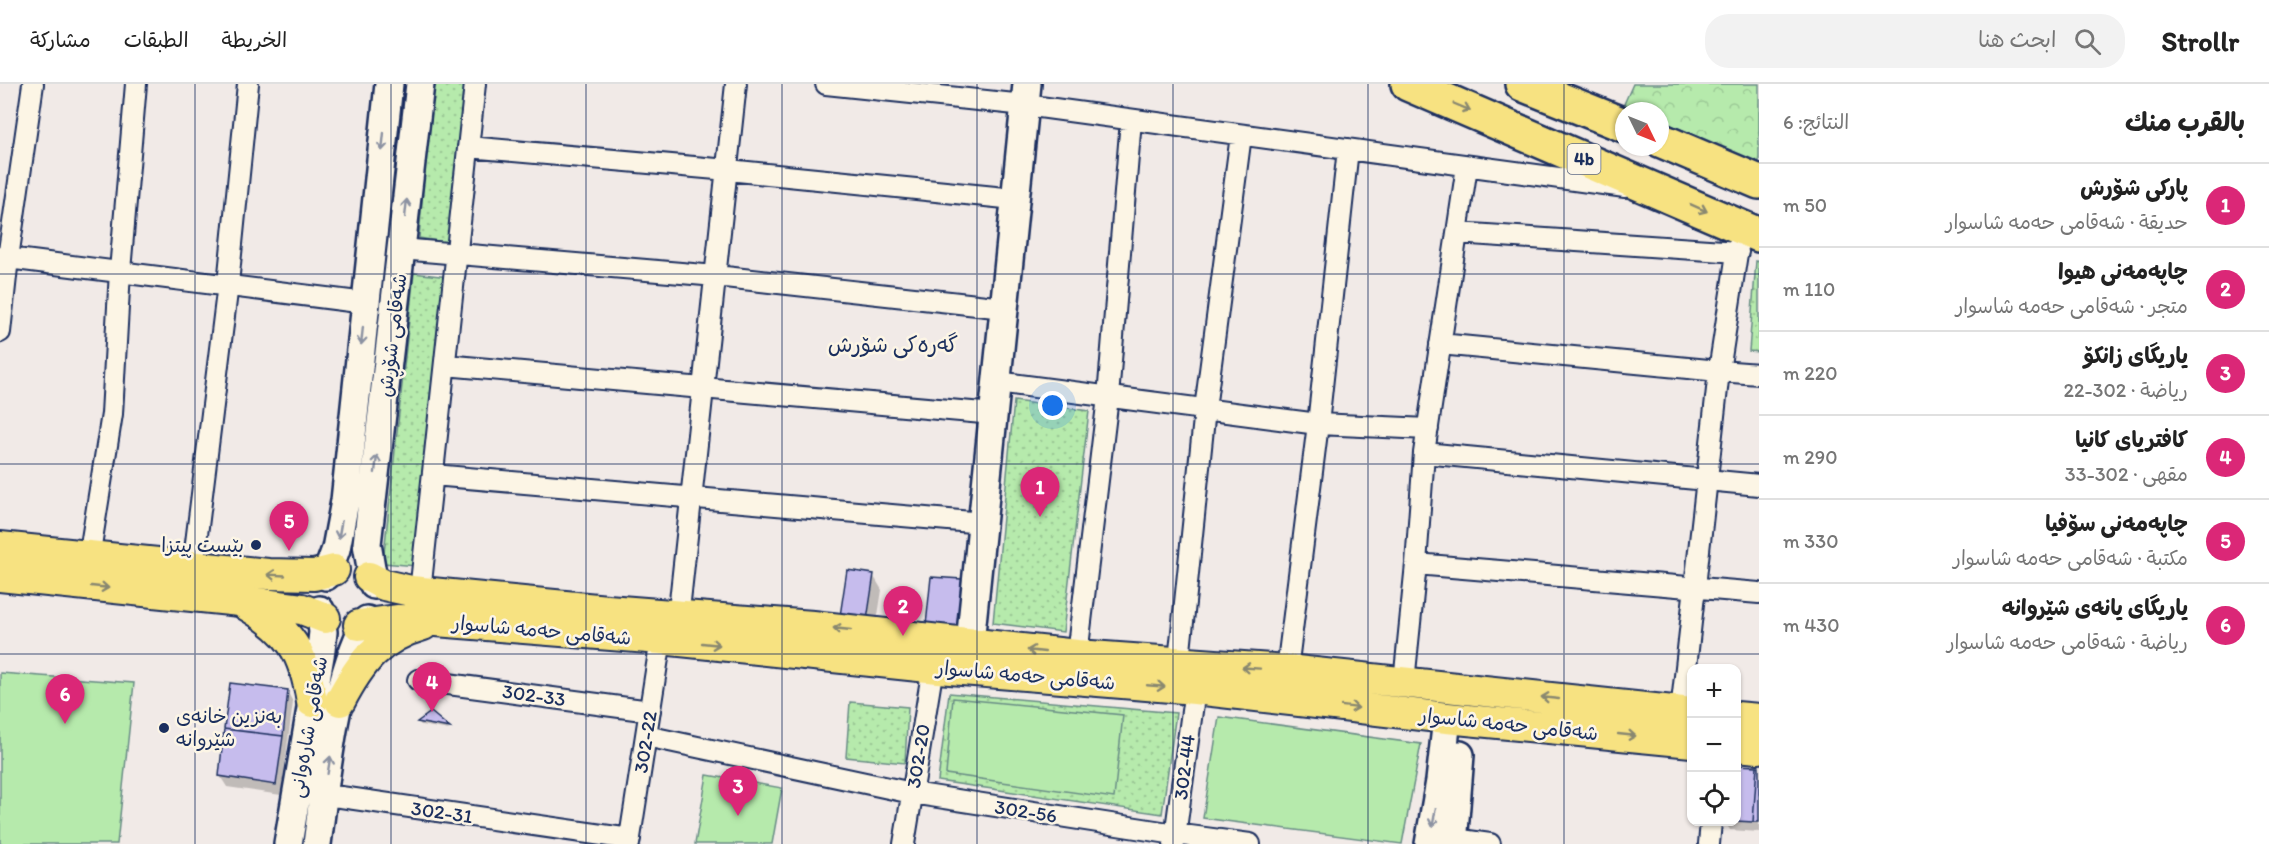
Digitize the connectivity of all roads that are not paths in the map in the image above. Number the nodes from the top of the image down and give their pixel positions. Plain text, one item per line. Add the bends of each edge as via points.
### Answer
1 (33, 84) edge
2 (136, 84) edge
3 (248, 84) edge
4 (390, 84) edge
5 (420, 84) edge
6 (475, 84) edge
7 (736, 84) edge
8 (826, 84) edge
9 (1408, 84) edge
10 (1522, 84) edge
11 (1026, 95) edge
12 (1131, 120) junction
13 (1615, 121) edge
14 (1241, 135) junction
15 (1669, 144) edge
16 (468, 147) junction
17 (1348, 149) junction
18 (1467, 166) junction
19 (728, 170) junction
20 (1759, 183) edge
21 (1661, 191) junction
22 (1016, 198) junction
23 (1457, 233) junction
24 (1747, 239) edge
25 (401, 249) junction
26 (456, 255) junction
27 (4, 257) edge
28 (120, 271) junction
29 (716, 276) junction
30 (228, 284) junction
31 (366, 303) junction
32 (1004, 308) junction
33 (0, 332) edge
34 (1440, 344) junction
35 (445, 365) junction
36 (1719, 371) junction
37 (1759, 374) edge
38 (997, 382) junction
39 (704, 388) junction
40 (1108, 397) junction
41 (1205, 409) junction
42 (994, 414) junction
43 (1318, 424) junction
44 (1428, 429) junction
45 (1424, 453) junction
46 (433, 475) junction
47 (1706, 481) junction
48 (1759, 485) edge
49 (692, 498) junction
50 (345, 501) junction
51 (372, 505) junction
52 (983, 524) junction
53 (0, 547) edge
54 (89, 558) junction
55 (1416, 564) junction
56 (193, 567) junction
57 (53, 568) junction
58 (329, 573) junction
59 (0, 576) edge
60 (372, 580) junction
61 (1694, 589) junction
62 (420, 592) junction
63 (1759, 593) edge
64 (240, 601) junction
65 (322, 615) junction
66 (681, 615) junction
67 (436, 621) junction
68 (364, 623) junction
69 (604, 623) junction
70 (661, 639) junction
71 (970, 643) junction
72 (1077, 655) junction
73 (1181, 663) junction
74 (933, 667) junction
75 (1287, 670) junction
76 (418, 680) dead end
77 (1404, 682) junction
78 (1195, 689) junction
79 (324, 711) junction
80 (650, 711) junction
81 (1686, 712) edge
82 (1741, 717) edge
83 (1455, 718) junction
84 (1759, 719) edge
85 (646, 736) junction
86 (1687, 741) edge
87 (1741, 746) edge
88 (1759, 747) edge
89 (912, 793) junction
90 (324, 796) junction
91 (1711, 826) edge
92 (1175, 839) edge
93 (630, 842) edge
94 (1445, 842) edge
95 (288, 844) edge
96 (317, 844) edge
97 (904, 844) edge
98 (1250, 844) edge
99 (1490, 844) edge
100 (1709, 844) edge

1 - 27 street
2 - 28 street
3 - 30 street
4 -> 31 main road, شەقامی شۆڕش
25 -> 5 main road, شەقامی شۆڕش
6 - 16 street
7 - 19 street
8 - 11 street
9 -> 21 highway, 4b
10 - 13 highway, 4b
11 - 12 street
11 - 22 main road
12 - 14 street
12 - 40 street
14 - 17 street
14 - 41 street
15 - 20 highway
16 - 19 street
16 - 26 street
17 - 18 street
17 - 43 street
18 - 21 street
18 - 23 street
19 - 22 street
19 - 29 street
21 -> 24 highway, 4b
22 - 32 main road
23 - 24 street
23 - 34 street
24 - 36 street
25 - 26 street
51 -> 25 main road, شەقامی شۆڕش
26 - 29 street
26 - 35 street
27 - 28 street
27 - 33 street
28 - 30 street
28 - 54 street via 112,414
29 - 32 street
29 - 39 street
30 - 31 street
30 - 56 street
31 -> 50 main road, شەقامی شۆڕش
32 - 38 main road
34 - 36 street
34 - 44 street
35 - 39 street
35 - 46 street
36 - 37 street
36 - 47 street
38 - 40 street
38 - 42 main road
39 - 42 street
39 - 49 street
40 - 41 street
40 - 72 street
41 - 43 street
41 - 73 street
42 - 52 main road
43 - 44 street
43 - 75 street
44 - 45 street
45 - 47 street
45 - 55 street
46 - 49 street
46 - 62 street
47 - 48 street
47 - 61 street
49 - 52 street
49 - 66 street
50 - 51 main road
50 -> 58 main road, شەقامی شۆڕش
51 - 60 main road, شەقامی شۆڕش via 367,544
52 - 71 main road
53 - 57 main road
54 - 56 main road
54 - 57 main road
55 - 61 street
55 - 77 street
58 -> 56 main road via 298,576
57 - 59 main road
57 -> 64 main road
58 - 60 main road via 353,568
58 - 65 main road via 317,592
60 - 62 main road, شەقامی حەمە شاسوار
60 - 68 main road via 376,603
61 - 63 street
61 - 81 street
62 - 69 main road, شەقامی حەمە شاسوار
64 - 65 main road
64 - 79 main road via 266,616 288,636
65 - 68 main road via 341,627
65 - 79 main road, شەقامی شارەوانی
66 - 69 main road, شەقامی حەمە شاسوار
71 -> 66 main road, شەقامی حەمە شاسوار
67 - 68 main road, شەقامی حەمە شاسوار
67 - 69 main road, شەقامی حەمە شاسوار
67 - 79 main road via 403,630 377,649
68 - 79 main road, شەقامی شارەوانی
69 - 70 main road, شەقامی حەمە شاسوار
70 -> 74 main road, شەقامی حەمە شاسوار
70 - 80 street, 302-22
72 -> 71 main road, شەقامی حەمە شاسوار
72 - 73 main road, شەقامی حەمە شاسوار
75 -> 73 main road, شەقامی حەمە شاسوار
74 -> 78 main road, شەقامی حەمە شاسوار
74 - 89 street, 302-20
75 - 77 main road, شەقامی حەمە شاسوار
76 - 80 street, 302-33
81 -> 77 main road, شەقامی حەمە شاسوار
78 -> 83 main road, شەقامی حەمە شاسوار
78 - 92 street, 302-44
90 -> 79 main road, شەقامی شارەوانی
79 - 95 main road, شەقامی شارەوانی
80 - 85 street, 302-22
82 - 84 main road
83 -> 86 main road, شەقامی حەمە شاسوار
83 - 94 main road
85 - 89 street, 302-56
85 - 93 street, 302-22
87 - 88 main road
89 - 92 street, 302-56
89 - 97 street, 302-20
90 - 93 street, 302-31
90 - 96 main road, شەقامی شارەوانی
91 - 100 street
92 - 98 street, 302-56
94 - 99 street

